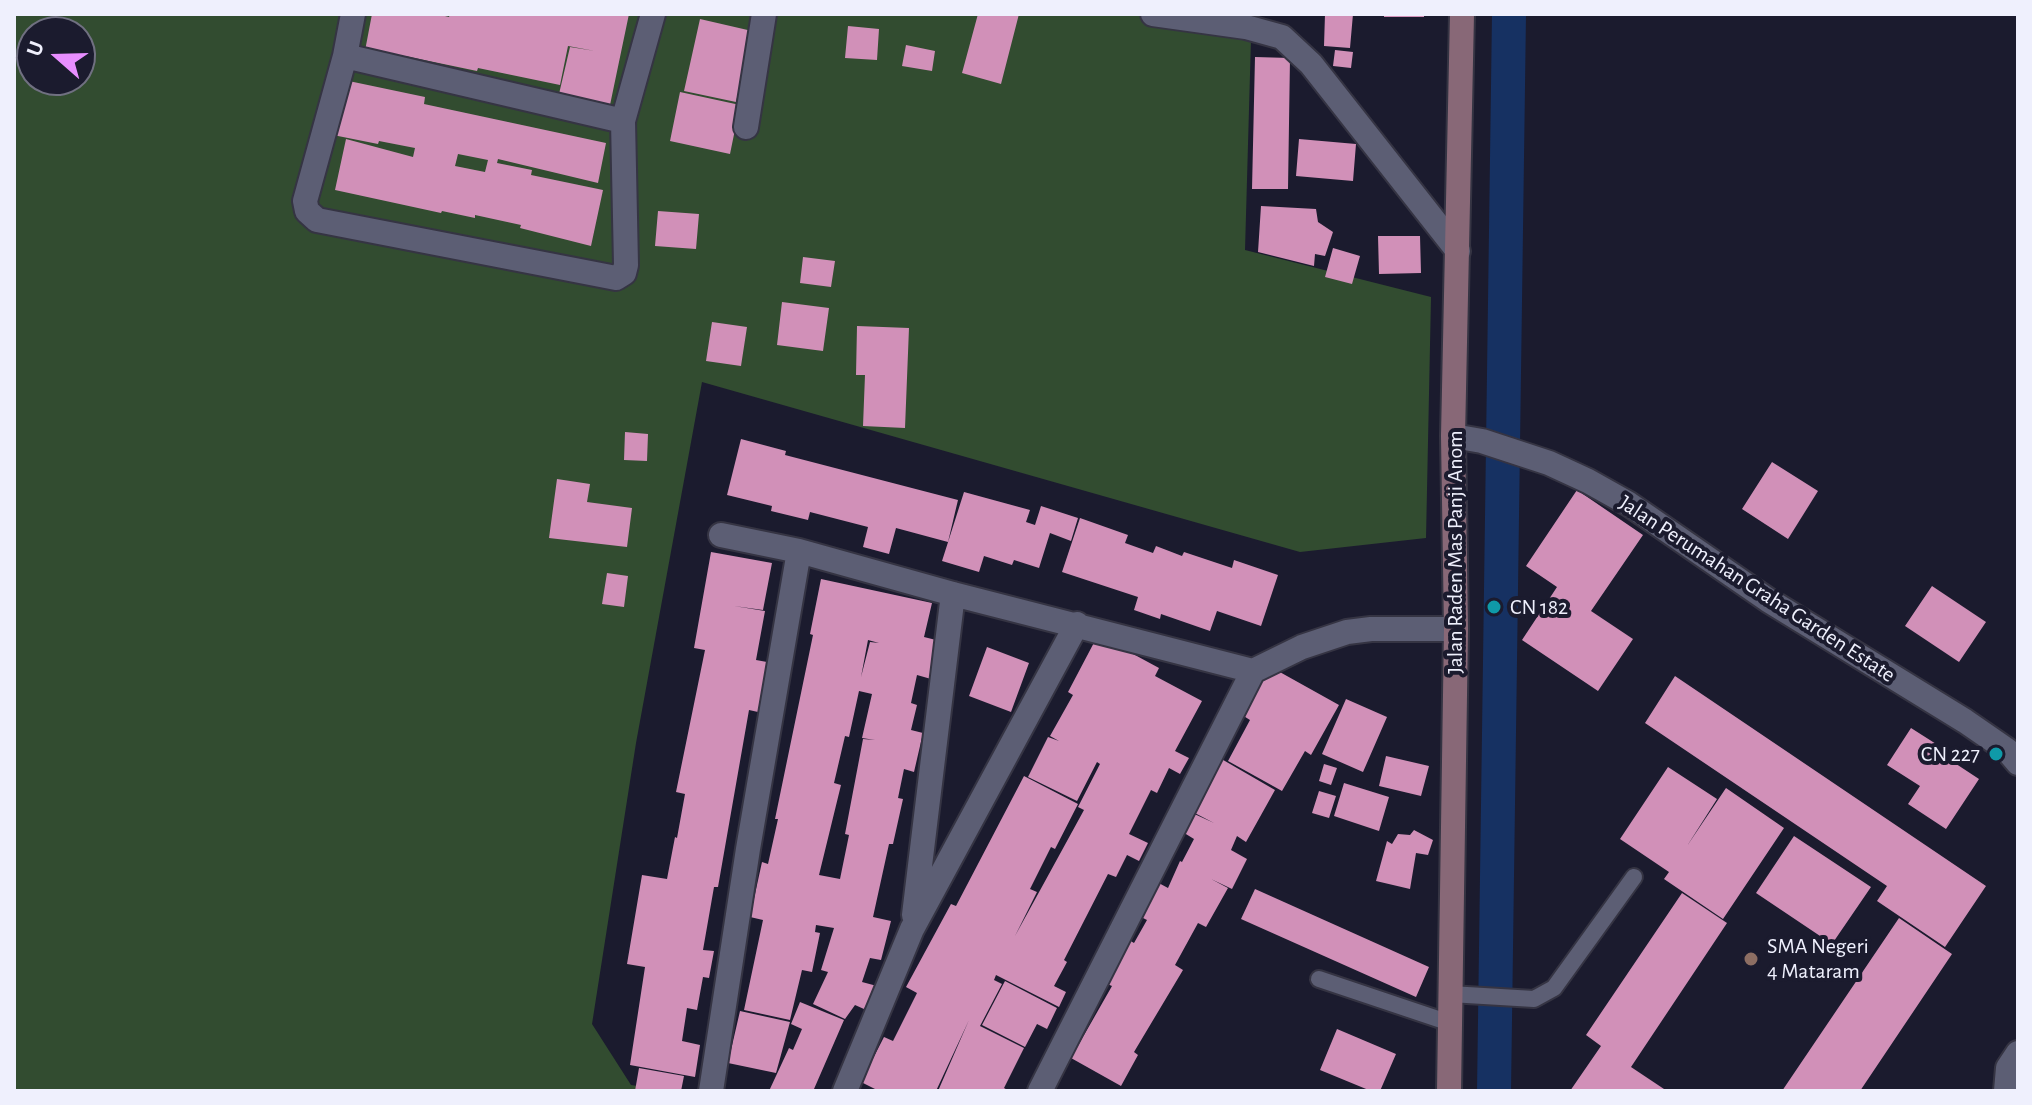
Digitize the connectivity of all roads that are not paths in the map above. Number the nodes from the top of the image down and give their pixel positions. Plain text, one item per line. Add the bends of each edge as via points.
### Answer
1 (353, 14) edge
2 (653, 14) edge
3 (764, 14) edge
4 (1153, 14) edge
5 (1462, 14) edge
6 (345, 56) junction
7 (623, 121) junction
8 (746, 127) dead end
9 (1458, 251) junction
10 (1453, 436) junction
11 (721, 535) dead end
12 (799, 551) junction
13 (953, 594) junction
14 (1077, 624) junction
15 (1456, 629) junction
16 (1253, 671) junction
17 (2018, 763) edge
18 (1634, 877) dead end
19 (912, 929) junction
20 (1319, 979) dead end
21 (1450, 994) junction
22 (1450, 1023) junction
23 (2018, 1053) edge
24 (711, 1091) edge
25 (845, 1091) edge
26 (1040, 1091) edge
27 (1449, 1091) edge
28 (2006, 1091) edge

1 - 6 street
2 - 7 street
3 - 8 street
4 - 9 street via 1282,37 1311,64
5 - 9 street, Jalan Raden Mas Panji Anom
6 - 7 street
6 - 7 street via 305,201 317,220 616,278 626,265
9 - 10 street, Jalan Raden Mas Panji Anom
10 - 15 street, Jalan Raden Mas Panji Anom
10 - 17 street, Jalan Perumahan Graha Garden Estate via 1549,463 1629,504 1768,600 1965,721
11 - 12 street
12 - 13 street
12 - 24 street
13 - 14 street
13 - 19 street
14 - 16 street
14 - 19 street
15 - 16 street via 1347,632
15 - 21 street, Jalan Raden Mas Panji Anom
16 - 26 street
18 - 21 lane via 1554,988 1534,999
19 - 25 street
20 - 22 lane
21 - 22 street, Jalan Raden Mas Panji Anom
22 - 27 street, Jalan Raden Mas Panji Anom
23 - 28 street via 2008,1068

